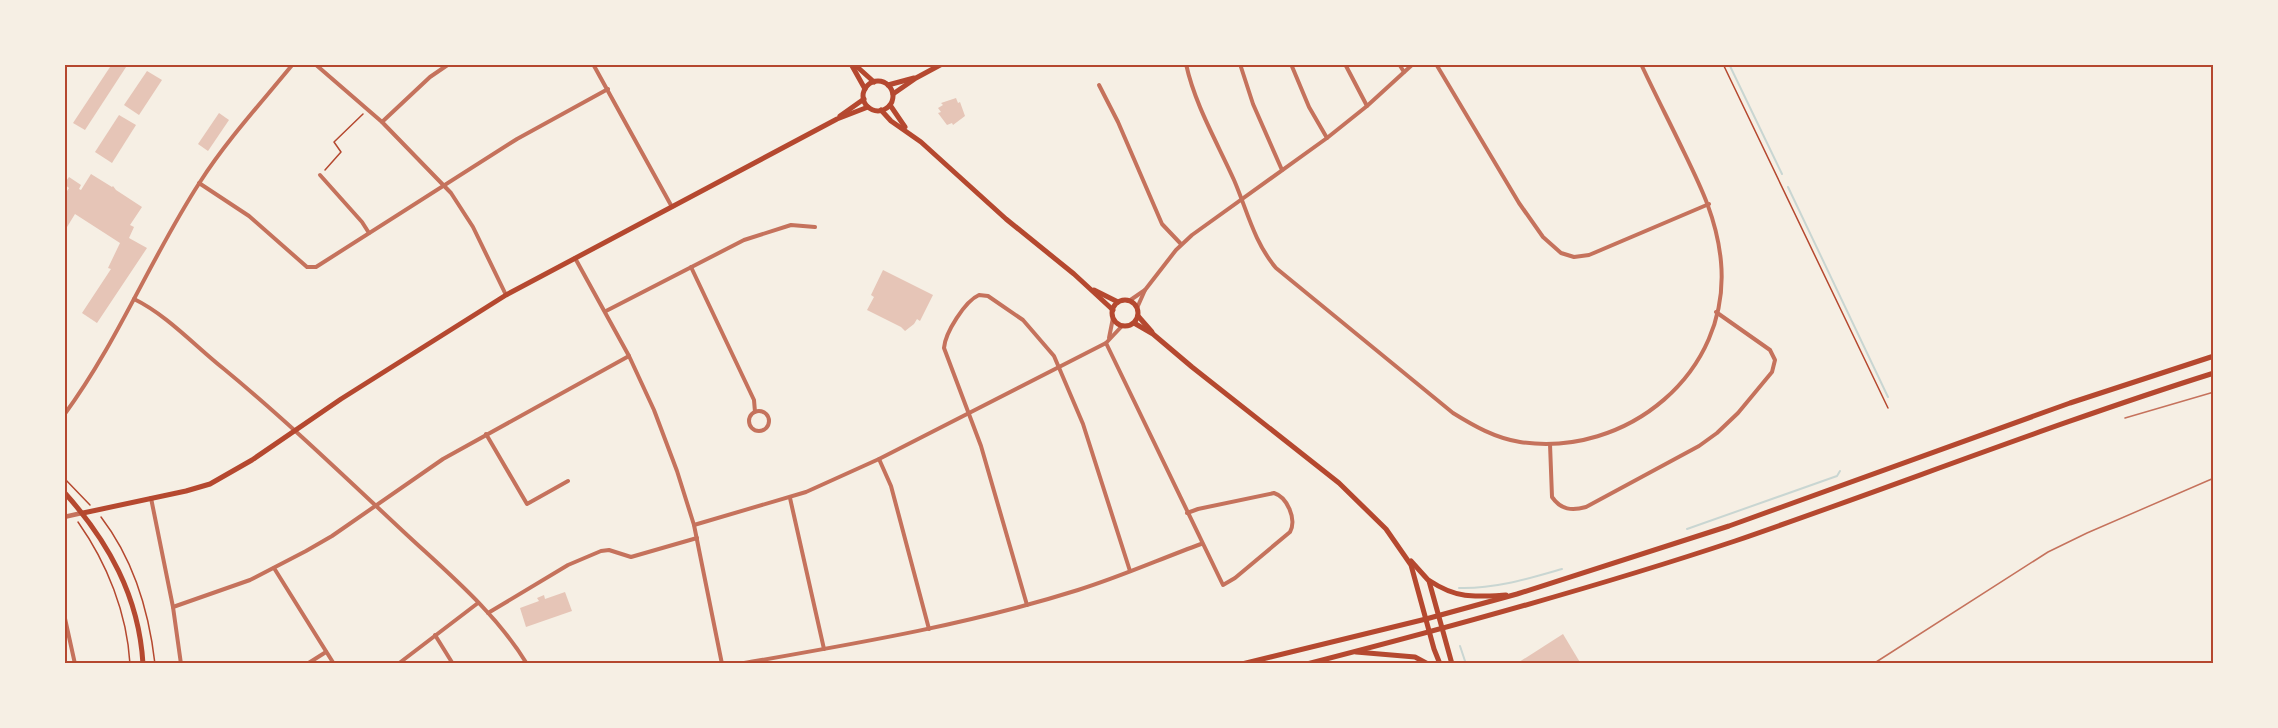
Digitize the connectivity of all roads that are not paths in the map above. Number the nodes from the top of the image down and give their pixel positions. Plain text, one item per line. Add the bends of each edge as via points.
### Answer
1 (293, 64) edge
2 (315, 64) edge
3 (449, 64) edge
4 (593, 64) edge
5 (852, 64) edge
6 (942, 64) edge
7 (1186, 64) edge
8 (1240, 64) edge
9 (1291, 64) edge
10 (1345, 64) edge
11 (1399, 64) edge
12 (1413, 64) edge
13 (1436, 64) edge
14 (1641, 64) edge
15 (1404, 72) junction
16 (916, 78) junction
17 (874, 82) junction
18 (888, 85) junction
19 (1099, 85) dead end
20 (608, 89) junction
21 (865, 89) junction
22 (893, 94) junction
23 (864, 99) junction
24 (890, 105) junction
25 (1367, 106) junction
26 (868, 107) junction
27 (881, 110) junction
28 (837, 119) junction
29 (382, 122) junction
30 (908, 131) junction
31 (1327, 138) junction
32 (1282, 170) junction
33 (320, 175) road end
34 (200, 183) junction
35 (444, 185) junction
36 (1242, 200) junction
37 (1709, 204) junction
38 (672, 207) junction
39 (815, 228) dead end
40 (369, 233) junction
41 (1181, 244) junction
42 (576, 258) junction
43 (691, 267) junction
44 (1090, 288) junction
45 (1145, 290) junction
46 (506, 295) junction
47 (134, 299) junction
48 (1129, 301) junction
49 (1118, 302) junction
50 (1137, 308) junction
51 (1113, 310) junction
52 (606, 311) junction
53 (1716, 312) junction
54 (1138, 316) junction
55 (1113, 318) junction
56 (1134, 323) junction
57 (1122, 326) junction
58 (1153, 334) junction
59 (1107, 341) junction
60 (629, 356) junction
61 (2214, 356) edge
62 (1060, 367) junction
63 (2214, 373) edge
64 (2214, 392) edge
65 (755, 412) junction
66 (969, 414) junction
67 (64, 415) edge
68 (2125, 418) dead end
69 (295, 430) junction
70 (486, 434) junction
71 (1550, 444) junction
72 (879, 459) junction
73 (2214, 478) edge
74 (568, 481) dead end
75 (64, 492) edge
76 (152, 498) junction
77 (790, 498) junction
78 (375, 505) junction
79 (83, 513) junction
80 (1187, 513) junction
81 (64, 517) edge
82 (694, 525) junction
83 (697, 538) junction
84 (1202, 544) junction
85 (1408, 558) junction
86 (274, 568) junction
87 (1130, 571) junction
88 (1429, 580) junction
89 (1517, 594) junction
90 (478, 603) junction
91 (1027, 605) junction
92 (173, 607) junction
93 (489, 614) junction
94 (64, 615) edge
95 (1438, 616) junction
96 (1426, 619) junction
97 (929, 629) junction
98 (1441, 629) junction
99 (1429, 632) junction
100 (435, 635) junction
101 (824, 649) junction
102 (1354, 651) junction
103 (326, 652) junction
104 (75, 663) edge
105 (143, 663) edge
106 (181, 663) edge
107 (307, 663) edge
108 (334, 663) edge
109 (398, 663) edge
110 (453, 663) edge
111 (527, 663) edge
112 (722, 663) edge
113 (739, 663) edge
114 (1242, 663) edge
115 (1307, 663) edge
116 (1428, 663) edge
117 (1440, 663) edge
118 (1452, 663) edge
119 (1873, 663) edge

1 - 34 street via 229,140
2 - 29 street
3 - 29 street
4 - 20 street
5 - 17 main road
5 - 21 main road
6 - 16 main road
7 - 36 street via 1194,92
8 - 32 street
9 - 31 street
10 - 25 street
11 - 15 street
12 - 15 street
13 - 37 street via 1519,203 1543,237 1561,253 1574,257 1589,255
14 - 37 street
15 - 25 street
16 - 18 main road
16 - 22 main road
17 - 18 main road
17 - 21 main road
18 - 22 main road
19 - 41 street via 1162,224
20 - 35 street
20 - 38 street
21 - 23 main road
22 - 24 main road
23 - 26 main road
23 - 28 main road
24 - 27 main road
24 - 30 main road
25 - 31 street
26 - 27 main road
26 - 28 main road
27 - 30 main road
28 - 38 main road
29 - 35 street
30 - 44 main road
31 - 32 street
32 - 36 street
33 - 40 street
34 - 40 street via 249,216 307,267 316,267
34 - 47 street
35 - 40 street
35 - 46 street via 473,227
36 - 41 street
36 - 71 street via 1259,242 1276,268 1440,402 1484,431 1518,441
37 - 53 street via 1721,263
38 - 42 main road
39 - 43 street via 791,225 744,240
41 - 45 street
42 - 46 main road
42 - 52 street
43 - 52 street
43 - 65 street via 754,400
44 - 49 main road
44 - 51 main road
45 - 48 street
45 - 50 street
46 - 69 main road
47 - 67 street
47 - 69 street via 182,334
48 - 49 main road
48 - 50 main road
49 - 51 main road
50 - 54 main road
51 - 55 main road
52 - 60 street
53 - 71 street via 1698,359 1656,406 1638,420 1605,435
53 - 71 street via 1770,350 1775,360 1772,372 1717,433 1574,510 1560,506 1552,497
54 - 56 main road
54 - 58 main road
55 - 57 main road
55 - 59 street
56 - 57 main road
56 - 58 main road
57 - 59 street
58 - 85 main road via 1339,483 1379,521
59 - 62 street
59 - 80 street
60 - 70 street
60 - 82 street via 654,410
61 - 89 main road via 2070,403 1729,526
62 - 66 street
62 - 66 street via 1048,346 1023,320 988,296 976,296 952,327 944,348
62 - 87 street via 1086,433
63 - 98 main road via 2075,418 1734,541
64 - 68 lane
65 - 65 street via 764,412 768,418 762,430 750,424
66 - 72 street
66 - 91 street via 992,478
69 - 76 main road via 210,484
69 - 78 street
70 - 74 street via 527,504
70 - 78 street
72 - 77 street
72 - 97 street via 891,486
73 - 119 lane via 2048,552
75 - 79 main road
76 - 79 main road
76 - 92 street
77 - 82 street
77 - 101 street
78 - 86 street via 332,536
78 - 90 street
79 - 81 street
79 - 105 main road via 121,573 135,614
80 - 84 street
80 - 84 street via 1274,493 1282,497 1294,521 1290,532 1223,585
82 - 83 street
83 - 93 street via 631,557 609,550 591,555
83 - 112 street
84 - 87 street
85 - 88 main road
85 - 96 main road
86 - 92 street
86 - 103 street
87 - 91 street
88 - 89 main road via 1460,596
88 - 95 main road
89 - 95 main road
90 - 93 street
90 - 100 street
91 - 97 street
92 - 106 street
93 - 111 street
94 - 104 street
95 - 96 main road
95 - 98 main road
96 - 99 main road
96 - 114 main road
97 - 101 street
98 - 99 main road
98 - 118 main road
99 - 102 main road
99 - 117 main road
100 - 109 street
100 - 110 street
101 - 113 street
102 - 115 main road
102 - 116 main road via 1415,657
103 - 107 street
103 - 108 street

